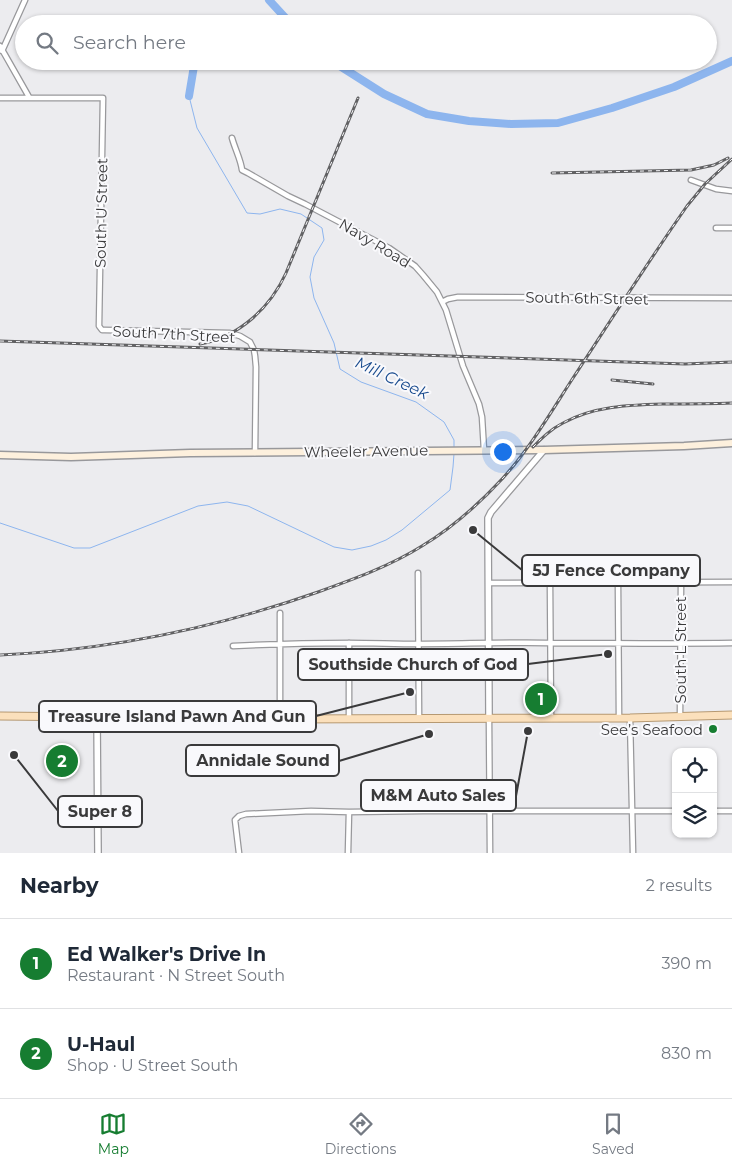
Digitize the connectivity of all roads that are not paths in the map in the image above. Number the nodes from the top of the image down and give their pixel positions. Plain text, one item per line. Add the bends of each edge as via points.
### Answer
1 (25, 0) edge
2 (18, 15) edge
3 (15, 20) edge
4 (1, 48) edge
5 (29, 97) junction
6 (0, 98) edge
7 (232, 138) dead end
8 (691, 180) dead end
9 (732, 191) edge
10 (716, 228) dead end
11 (732, 228) edge
12 (732, 298) edge
13 (442, 302) junction
14 (100, 328) joint
15 (732, 443) edge
16 (484, 450) junction
17 (544, 450) junction
18 (255, 453) junction
19 (0, 454) edge
20 (418, 573) dead end
21 (550, 582) junction
22 (681, 582) junction
23 (732, 582) edge
24 (489, 583) junction
25 (618, 583) junction
26 (280, 613) dead end
27 (349, 643) junction
28 (489, 643) junction
29 (551, 643) junction
30 (732, 643) edge
31 (280, 644) junction
32 (419, 644) junction
33 (619, 644) junction
34 (680, 644) junction
35 (233, 646) dead end
36 (732, 715) edge
37 (0, 716) edge
38 (97, 716) junction
39 (680, 717) junction
40 (419, 718) junction
41 (489, 718) junction
42 (551, 718) junction
43 (620, 718) junction
44 (630, 718) junction
45 (280, 719) junction
46 (349, 719) junction
47 (631, 810) junction
48 (672, 811) edge
49 (717, 811) edge
50 (349, 812) junction
51 (489, 812) junction
52 (732, 812) edge
53 (98, 853) edge
54 (238, 853) edge
55 (348, 853) edge
56 (490, 853) edge
57 (632, 853) edge

1 - 2 street
3 - 4 street
4 - 5 street
5 - 6 street
5 - 14 street, South U Street via 103,98
7 - 13 street, Navy Road via 242,170 396,253 423,275
8 - 9 street
10 - 11 street
12 - 13 street, South 6th Street via 458,297
13 - 16 street, Navy Road via 462,366 480,409
14 - 18 street, South 7th Street via 230,334 247,340 252,345 256,361
15 - 17 main road, Wheeler Avenue
16 - 17 main road, Wheeler Avenue
16 - 18 main road, Wheeler Avenue
17 - 24 street via 490,515
18 - 19 main road, Wheeler Avenue via 71,457
20 - 32 street
21 - 24 street
21 - 25 street
21 - 29 street
22 - 23 street
22 - 25 street
22 - 34 street, South L Street
24 - 28 street
25 - 33 street
26 - 31 street
27 - 31 street
27 - 32 street
27 - 46 street
28 - 29 street
28 - 32 street
28 - 41 street
29 - 33 street
29 - 42 street
30 - 34 street
31 - 35 street
31 - 45 street
32 - 40 street
33 - 34 street
33 - 43 street
34 - 39 street, South L Street
36 - 39 main road
37 - 38 main road
38 - 45 main road
38 - 53 street
39 - 44 main road
40 - 41 main road
40 - 46 main road
41 - 42 main road
41 - 51 street
42 - 43 main road
43 - 44 main road
44 - 47 street
45 - 46 main road
47 - 48 street
47 - 51 street
47 - 57 street
49 - 52 street
50 - 51 street
50 - 54 street via 311,811 237,817
50 - 55 street
51 - 56 street

